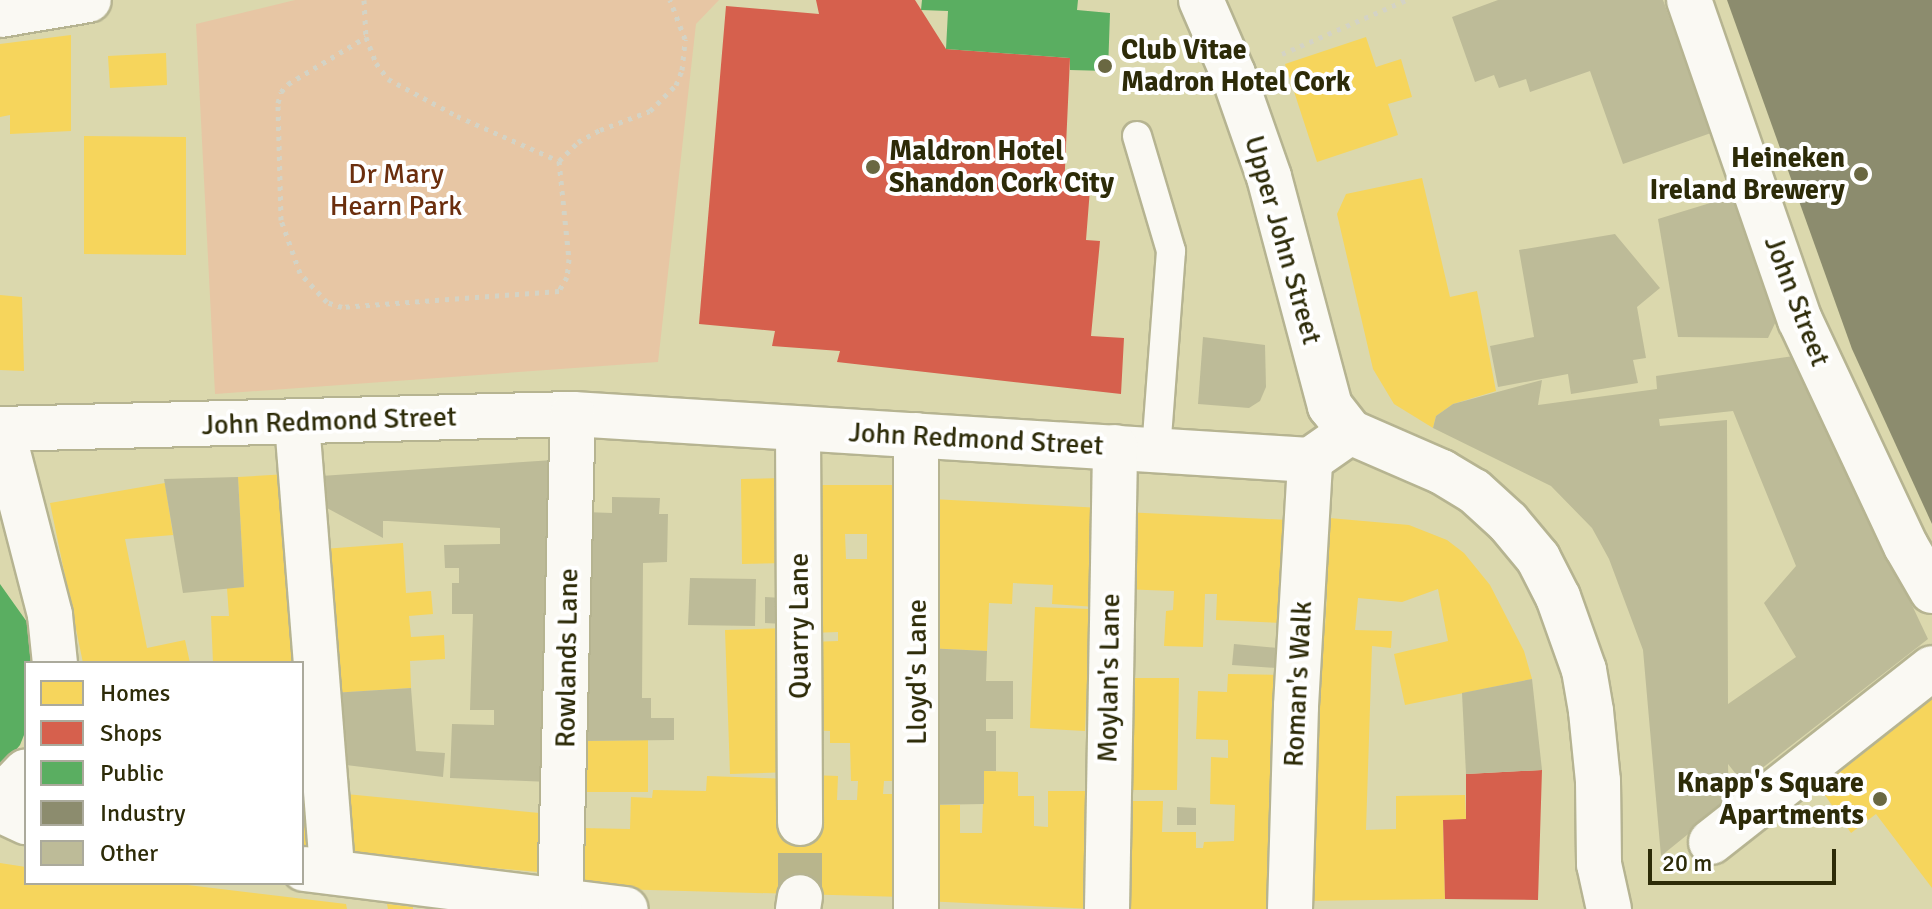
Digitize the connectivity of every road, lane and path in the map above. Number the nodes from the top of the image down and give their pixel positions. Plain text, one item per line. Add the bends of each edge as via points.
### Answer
1 (89, 0) edge
2 (364, 0) edge
3 (670, 0) edge
4 (1201, 0) edge
5 (1406, 0) edge
6 (1689, 0) edge
7 (0, 15) edge
8 (366, 37) junction
9 (1286, 52) dead end
10 (1137, 136) dead end
11 (559, 161) junction
12 (573, 414) junction
13 (297, 423) junction
14 (1, 429) edge
15 (798, 430) junction
16 (1350, 432) junction
17 (916, 435) junction
18 (1136, 448) junction
19 (1310, 460) junction
20 (1932, 591) edge
21 (55, 661) edge
22 (1932, 668) edge
23 (24, 773) edge
24 (0, 798) edge
25 (0, 810) edge
26 (24, 821) edge
27 (800, 823) tunnel mouth
28 (1711, 842) dead end
29 (317, 870) edge
30 (560, 902) junction
31 (626, 909) edge
32 (916, 909) edge
33 (1107, 909) edge
34 (1290, 909) edge
35 (1608, 909) edge

1 - 7 street
2 - 8 path
3 - 11 path via 685,39 682,70 671,92 650,111 578,142
4 - 16 street, Upper John Street via 1269,177 1330,406
5 - 9 path
6 - 20 street, John Street via 1800,320
8 - 11 path via 388,79
8 - 11 path via 288,84 278,103 281,220 300,273 327,302 342,307 559,291 569,259
10 - 18 lane via 1171,251
12 - 13 street, John Redmond Street
12 - 15 street, John Redmond Street
12 - 30 street, Rowlands Lane
13 - 14 street, John Redmond Street
13 - 29 street
14 - 21 street via 50,615
15 - 17 street, John Redmond Street
15 - 27 street, Quarry Lane
16 - 19 street
16 - 35 street via 1474,491 1538,558 1584,670 1598,781 1599,864
17 - 18 street, John Redmond Street
17 - 32 street, Lloyd's Lane
18 - 19 street, John Redmond Street
18 - 33 street, Moylan's Lane
19 - 34 street, Roman's Walk
22 - 28 street
23 - 24 street
25 - 26 street
29 - 30 street
30 - 31 street

